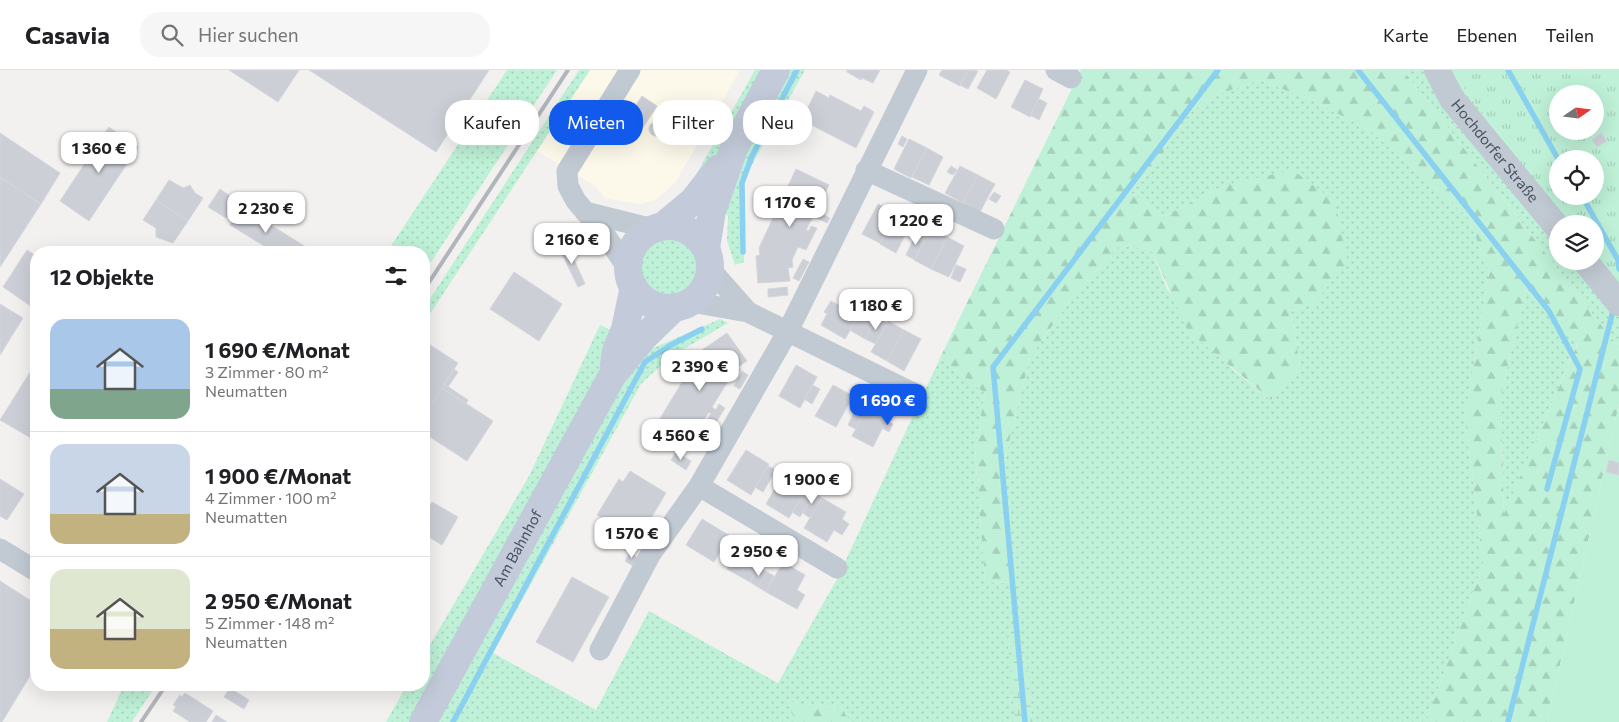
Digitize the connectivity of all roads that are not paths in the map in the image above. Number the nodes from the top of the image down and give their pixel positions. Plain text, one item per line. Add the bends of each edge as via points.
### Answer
1 (630, 70) edge
2 (776, 70) edge
3 (917, 70) edge
4 (1437, 70) edge
5 (734, 148) junction
6 (866, 170) junction
7 (585, 212) junction
8 (1549, 217) edge
9 (658, 227) junction
10 (994, 228) dead end
11 (708, 259) junction
12 (1592, 270) edge
13 (631, 278) junction
14 (1614, 296) edge
15 (683, 304) junction
16 (748, 312) junction
17 (788, 331) junction
18 (612, 376) junction
19 (913, 393) dead end
20 (699, 486) junction
21 (0, 549) edge
22 (30, 567) edge
23 (837, 568) dead end
24 (600, 650) dead end
25 (422, 722) edge

1 - 7 street via 567,171 568,186
2 - 5 main road, Am Bahnhof
3 - 6 street
4 - 8 street, Hochdorfer Straße via 1452,99
5 - 9 main road, Am Bahnhof via 693,202
5 - 11 main road, Am Bahnhof via 712,211
6 - 10 street
6 - 17 street
7 - 9 street
7 - 13 street via 619,253
9 - 11 main road via 687,229 697,236
9 - 13 main road, Am Bahnhof via 643,235 633,247
11 - 15 main road, Am Bahnhof via 707,284
11 - 16 street
12 - 14 street
13 - 15 main road via 648,301 662,307
13 - 18 main road, Am Bahnhof via 625,329 616,351
15 - 16 street
15 - 18 main road, Am Bahnhof via 643,338
16 - 17 street
17 - 19 street
17 - 20 street
18 - 25 main road, Am Bahnhof
20 - 23 street
20 - 24 street via 650,555
21 - 22 street

